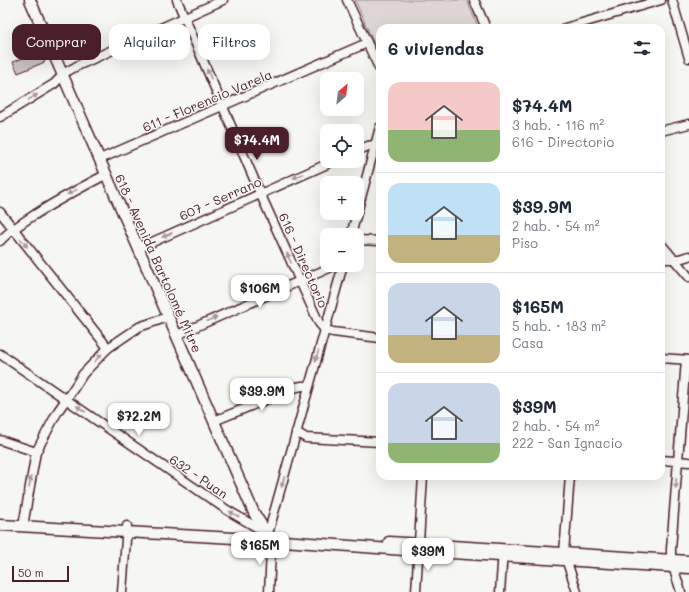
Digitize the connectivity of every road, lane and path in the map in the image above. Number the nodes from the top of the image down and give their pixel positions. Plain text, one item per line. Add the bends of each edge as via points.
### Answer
1 (30, 0) edge
2 (177, 0) edge
3 (223, 0) edge
4 (347, 0) edge
5 (474, 0) edge
6 (660, 0) edge
7 (672, 0) edge
8 (184, 17) junction
9 (484, 24) edge
10 (579, 24) edge
11 (367, 43) junction
12 (689, 58) edge
13 (376, 62) edge
14 (62, 76) junction
15 (223, 106) junction
16 (0, 117) edge
17 (689, 124) edge
18 (665, 130) edge
19 (376, 145) edge
20 (364, 149) edge
21 (376, 151) edge
22 (100, 159) junction
23 (320, 167) edge
24 (106, 174) junction
25 (260, 193) junction
26 (0, 212) edge
27 (353, 228) edge
28 (13, 229) junction
29 (364, 240) edge
30 (0, 241) edge
31 (376, 241) edge
32 (139, 248) junction
33 (665, 249) edge
34 (689, 256) edge
35 (665, 259) edge
36 (674, 259) junction
37 (320, 271) edge
38 (341, 272) edge
39 (689, 277) edge
40 (299, 280) junction
41 (168, 317) junction
42 (325, 330) junction
43 (177, 335) junction
44 (376, 337) edge
45 (108, 348) junction
46 (0, 354) edge
47 (665, 358) edge
48 (688, 360) edge
49 (308, 386) junction
50 (66, 399) junction
51 (214, 421) junction
52 (296, 432) junction
53 (0, 440) edge
54 (376, 442) edge
55 (36, 452) junction
56 (665, 460) edge
57 (678, 461) junction
58 (689, 462) edge
59 (423, 480) edge
60 (570, 480) edge
61 (0, 520) edge
62 (23, 524) junction
63 (0, 525) edge
64 (127, 529) junction
65 (269, 537) junction
66 (419, 547) junction
67 (503, 553) junction
68 (565, 557) junction
69 (689, 561) edge
70 (672, 564) junction
71 (689, 568) edge
72 (122, 592) edge
73 (269, 592) edge
74 (416, 592) edge
75 (500, 592) edge
76 (577, 592) edge
77 (681, 592) edge

1 - 14 main road, 618 - Avenida Bartolomé Mitre
2 - 8 street, 616 - Directorio
3 - 8 street
4 - 11 street
5 - 9 street
6 - 10 street
7 - 12 street
8 - 14 street via 77,66
15 -> 8 street, 616 - Directorio
11 - 13 street
11 - 15 street, 611 - Florencio Varela
16 -> 14 street via 54,84
14 - 22 main road, 618 - Avenida Bartolomé Mitre
15 - 22 street, 611 - Florencio Varela
15 - 25 street, 616 - Directorio
17 - 18 street
19 - 20 street
21 - 27 street
22 - 24 main road, 618 - Avenida Bartolomé Mitre
23 -> 25 street, 607 - Serrano
24 -> 28 street via 63,197
24 - 32 main road, 618 - Avenida Bartolomé Mitre
25 -> 32 street, 607 - Serrano
40 -> 25 street, 616 - Directorio
26 - 28 street
28 - 30 street
28 -> 45 street
29 - 31 street
32 - 41 main road, 618 - Avenida Bartolomé Mitre
33 - 36 street
34 - 36 street
35 - 36 street
36 - 39 street
37 - 40 street
38 - 42 street
40 - 42 street, 616 - Directorio via 319,323
43 -> 40 street
41 - 43 main road, 618 - Avenida Bartolomé Mitre
41 - 45 street via 138,327
42 - 44 street
42 -> 49 street
43 - 51 main road, 618 - Avenida Bartolomé Mitre
50 -> 45 street via 83,374
46 - 50 street, 632 - Puan
47 - 48 street
48 - 57 street
49 - 51 street via 297,387
49 - 52 street
50 - 55 street
65 -> 50 street, 632 - Puan
51 - 65 main road, 618 - Avenida Bartolomé Mitre via 254,513
52 - 54 street via 306,438
52 -> 65 street
53 - 55 street
62 -> 55 street
56 - 57 street
57 - 58 street
57 -> 70 street
59 - 66 street
60 - 68 street
61 - 62 main road
62 - 63 main road
62 - 64 main road
64 - 65 main road
64 - 72 street
65 - 66 main road
65 - 73 street
66 - 67 main road
66 - 74 street
67 - 68 main road
67 - 75 street
68 - 70 main road
68 - 76 street
69 - 70 main road
70 - 71 main road
70 - 77 street

